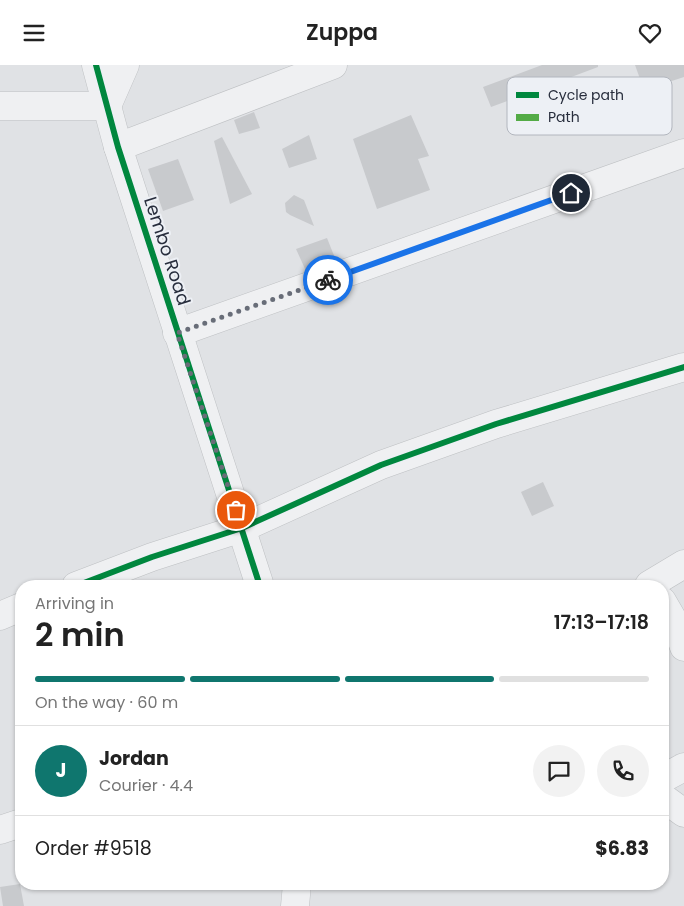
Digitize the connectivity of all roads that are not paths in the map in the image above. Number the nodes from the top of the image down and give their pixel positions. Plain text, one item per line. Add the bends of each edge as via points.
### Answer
1 (96, 65) edge
2 (125, 65) edge
3 (333, 65) edge
4 (0, 106) edge
5 (107, 106) junction
6 (118, 147) junction
7 (684, 153) edge
8 (177, 333) junction
9 (684, 367) edge
10 (242, 528) junction
11 (684, 564) edge
12 (92, 580) edge
13 (258, 580) edge
14 (657, 580) edge
15 (15, 610) edge
16 (669, 613) edge
17 (0, 616) edge
18 (684, 647) edge
19 (684, 767) edge
20 (669, 775) edge
21 (669, 802) edge
22 (684, 813) edge
23 (15, 825) edge
24 (0, 829) edge
25 (297, 890) edge
26 (296, 906) edge

1 - 5 street, Lembo Road
2 - 5 street
3 - 6 street
4 - 5 street
5 - 6 street, Lembo Road
6 - 8 street, Lembo Road
7 - 8 street
8 - 10 street, Lembo Road
9 - 10 street via 496,424 381,465
10 - 12 street
10 - 13 street, Lembo Road
11 - 14 street
15 - 17 street
16 - 18 street
19 - 20 street
21 - 22 street
23 - 24 street
25 - 26 street

